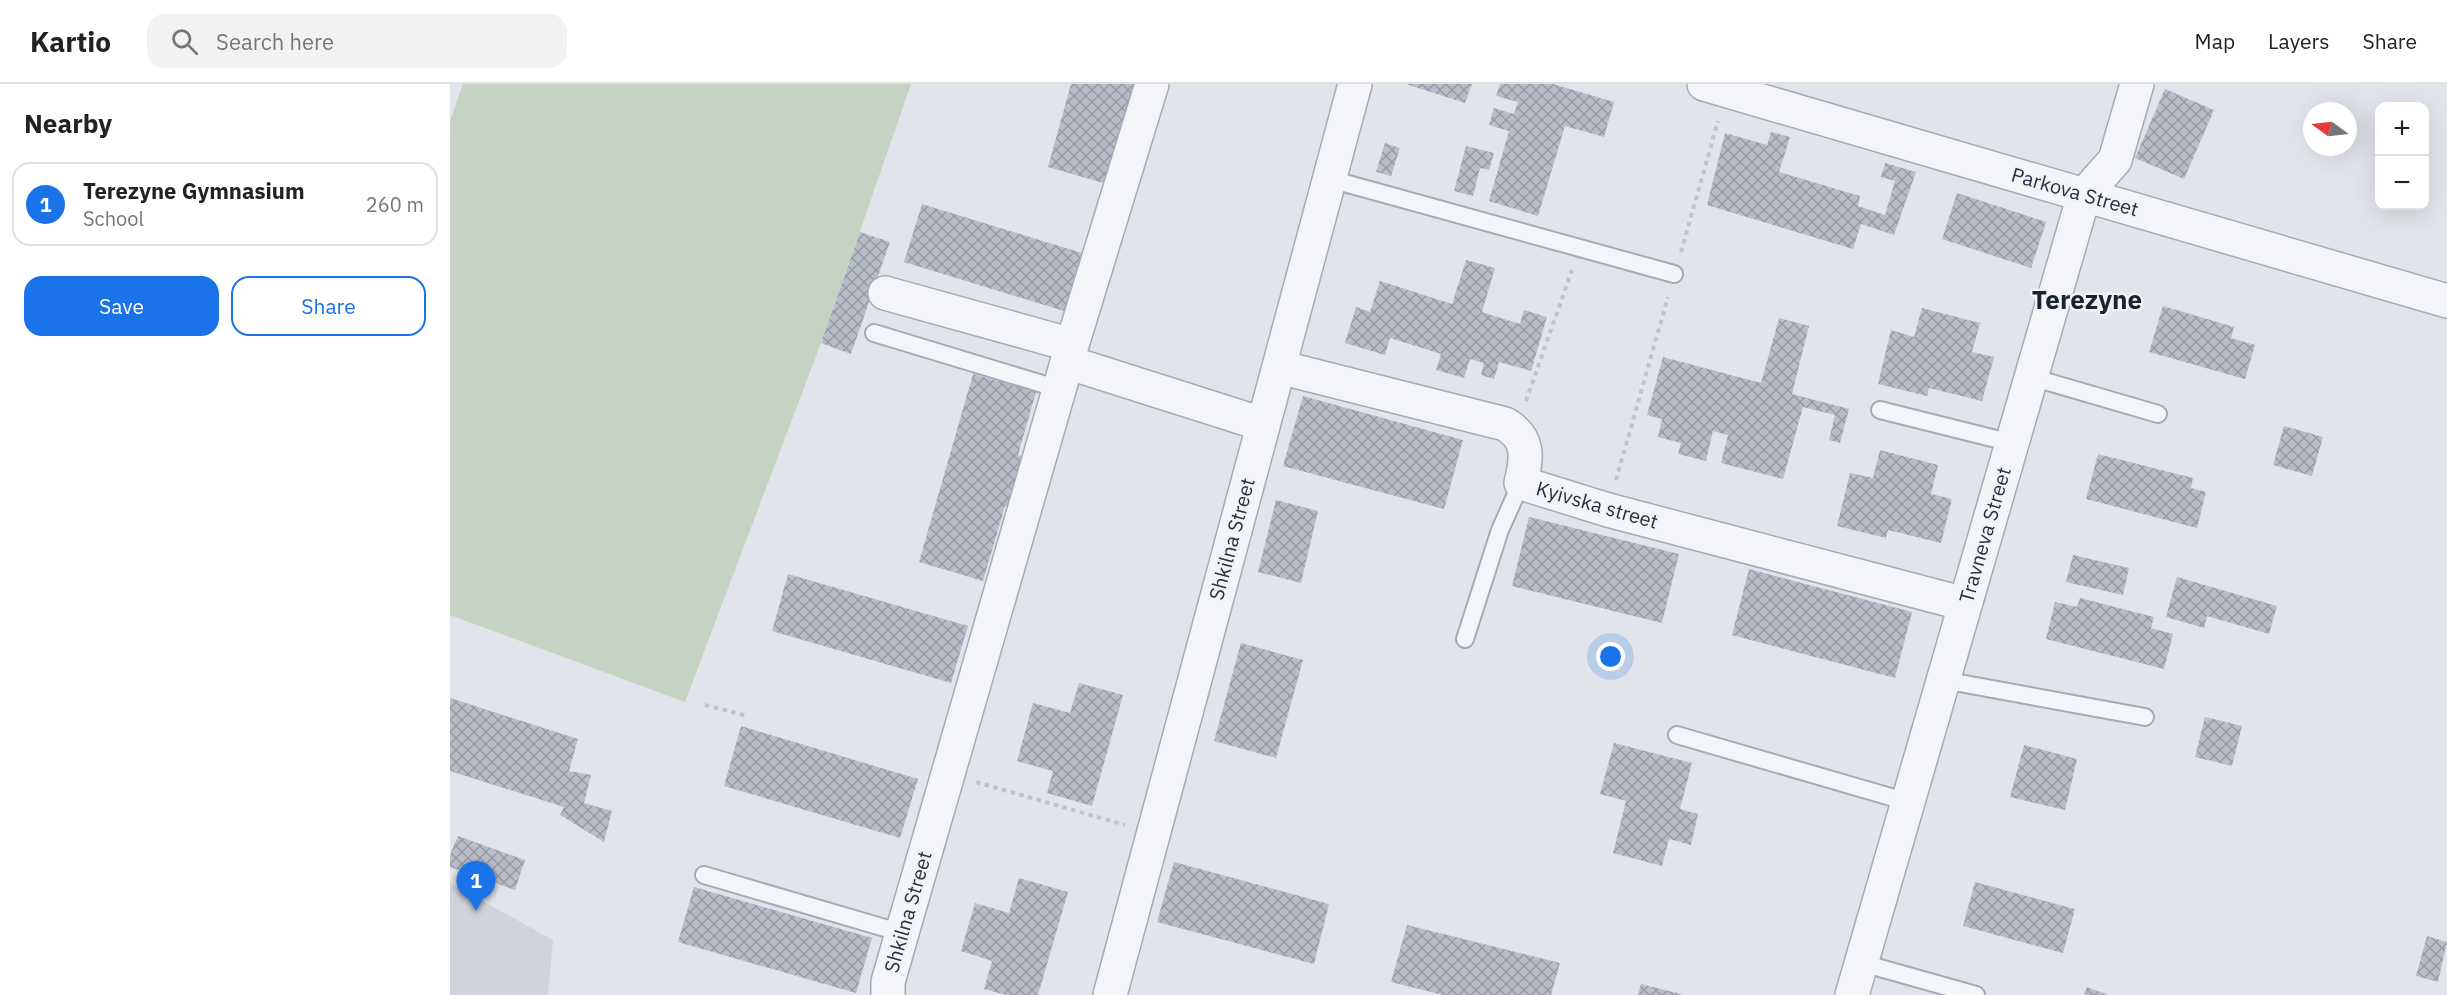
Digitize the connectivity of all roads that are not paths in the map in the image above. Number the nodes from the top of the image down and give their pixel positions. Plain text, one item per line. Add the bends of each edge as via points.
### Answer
1 (1152, 84) edge
2 (1355, 84) edge
3 (1704, 84) edge
4 (2137, 84) edge
5 (1330, 179) junction
6 (2084, 195) junction
7 (1674, 274) dead end
8 (885, 293) dead end
9 (2447, 301) edge
10 (873, 333) dead end
11 (1066, 365) junction
12 (1279, 367) junction
13 (2031, 377) junction
14 (1880, 410) dead end
15 (2158, 414) dead end
16 (1262, 424) junction
17 (2012, 443) junction
18 (1521, 483) junction
19 (1965, 604) junction
20 (1465, 639) dead end
21 (1943, 680) junction
22 (2145, 717) dead end
23 (1677, 735) dead end
24 (1908, 802) junction
25 (704, 875) dead end
26 (902, 933) junction
27 (1862, 963) junction
28 (1114, 994) edge
29 (888, 995) edge
30 (1852, 995) edge
31 (1976, 995) edge

1 - 11 street, Shkilna Street
2 - 5 street, Shkilna Street
3 - 6 street, Parkova Street
4 - 6 street, Travneva Street via 2115,160
5 - 7 lane
5 - 12 street, Shkilna Street
6 - 9 street, Parkova Street
6 - 13 street, Travneva Street
8 - 11 street
10 - 11 lane
11 - 16 street
11 - 26 street, Shkilna Street
12 - 16 street, Shkilna Street
12 - 18 street, Kyivska street via 1505,424 1515,430 1527,456
13 - 15 lane
13 - 17 street, Travneva Street
14 - 17 lane
16 - 28 street, Shkilna Street
17 - 19 street, Travneva Street
18 - 19 street, Kyivska street via 1619,513
18 - 20 lane via 1500,530
19 - 21 street, Travneva Street
21 - 22 lane
21 - 24 street, Travneva Street
23 - 24 lane
24 - 27 street, Travneva Street
25 - 26 lane
26 - 29 street, Shkilna Street
27 - 30 street, Travneva Street
27 - 31 lane

